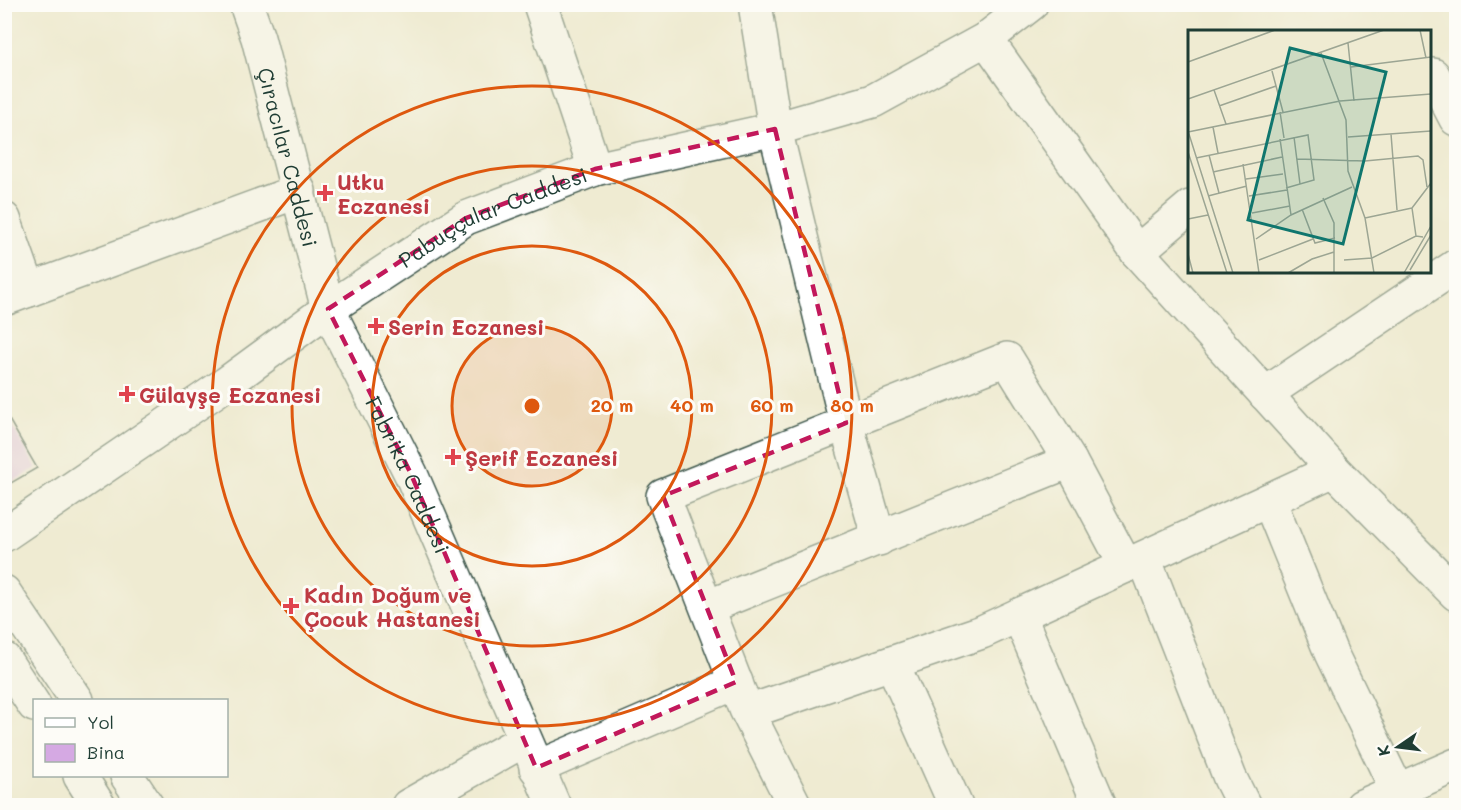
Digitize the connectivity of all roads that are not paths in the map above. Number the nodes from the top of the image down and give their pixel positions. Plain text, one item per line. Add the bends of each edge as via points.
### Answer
1 (246, 4) edge
2 (540, 4) edge
3 (755, 4) edge
4 (1031, 4) edge
5 (986, 39) junction
6 (1440, 74) edge
7 (1456, 119) edge
8 (775, 129) junction
9 (595, 169) junction
10 (299, 191) junction
11 (1188, 209) edge
12 (4, 219) edge
13 (1137, 252) junction
14 (1456, 266) edge
15 (17, 294) edge
16 (328, 309) junction
17 (1265, 394) junction
18 (846, 423) junction
19 (1070, 461) junction
20 (1334, 470) junction
21 (1269, 500) junction
22 (4, 536) edge
23 (879, 539) junction
24 (1135, 562) junction
25 (4, 592) edge
26 (1456, 594) edge
27 (707, 607) junction
28 (1019, 615) junction
29 (4, 659) edge
30 (892, 663) junction
31 (736, 682) junction
32 (76, 699) edge
33 (33, 703) edge
34 (748, 712) junction
35 (530, 754) junction
36 (1456, 765) edge
37 (81, 777) edge
38 (128, 777) edge
39 (1397, 790) junction
40 (99, 806) edge
41 (147, 806) edge
42 (408, 806) edge
43 (554, 806) edge
44 (795, 806) edge
45 (956, 806) edge
46 (1100, 806) edge
47 (1244, 806) edge
48 (1362, 806) edge

1 - 10 street, Çıracılar Caddesi
2 - 9 street
3 - 8 street
4 - 5 street, Pabuççular Caddesi
5 - 8 street, Pabuççular Caddesi via 873,102
5 - 13 street
6 - 7 street
8 - 9 street, Pabuççular Caddesi
8 - 18 street
9 - 16 street, Pabuççular Caddesi via 466,218
10 - 15 street
10 - 16 street, Çıracılar Caddesi
11 - 13 street
12 - 15 street
13 - 17 street
14 - 17 street
16 - 22 street, Pabuççular Caddesi via 227,384
16 - 35 street, Fabrika Caddesi via 411,474
17 - 20 street
18 - 19 street via 1007,359
18 - 23 street
18 - 27 street via 663,496
19 - 23 street
19 - 24 street
20 - 21 street
20 - 26 street
21 - 24 street
21 - 39 street via 1331,653
23 - 27 street
24 - 28 street
24 - 47 street
25 - 32 street
27 - 31 street
28 - 30 street
28 - 46 street
29 - 33 street
30 - 34 street
30 - 45 street
31 - 34 street
31 - 35 street
34 - 44 street
35 - 42 street
35 - 43 street, Fabrika Caddesi
36 - 39 street
37 - 40 street
38 - 41 street
39 - 48 street

